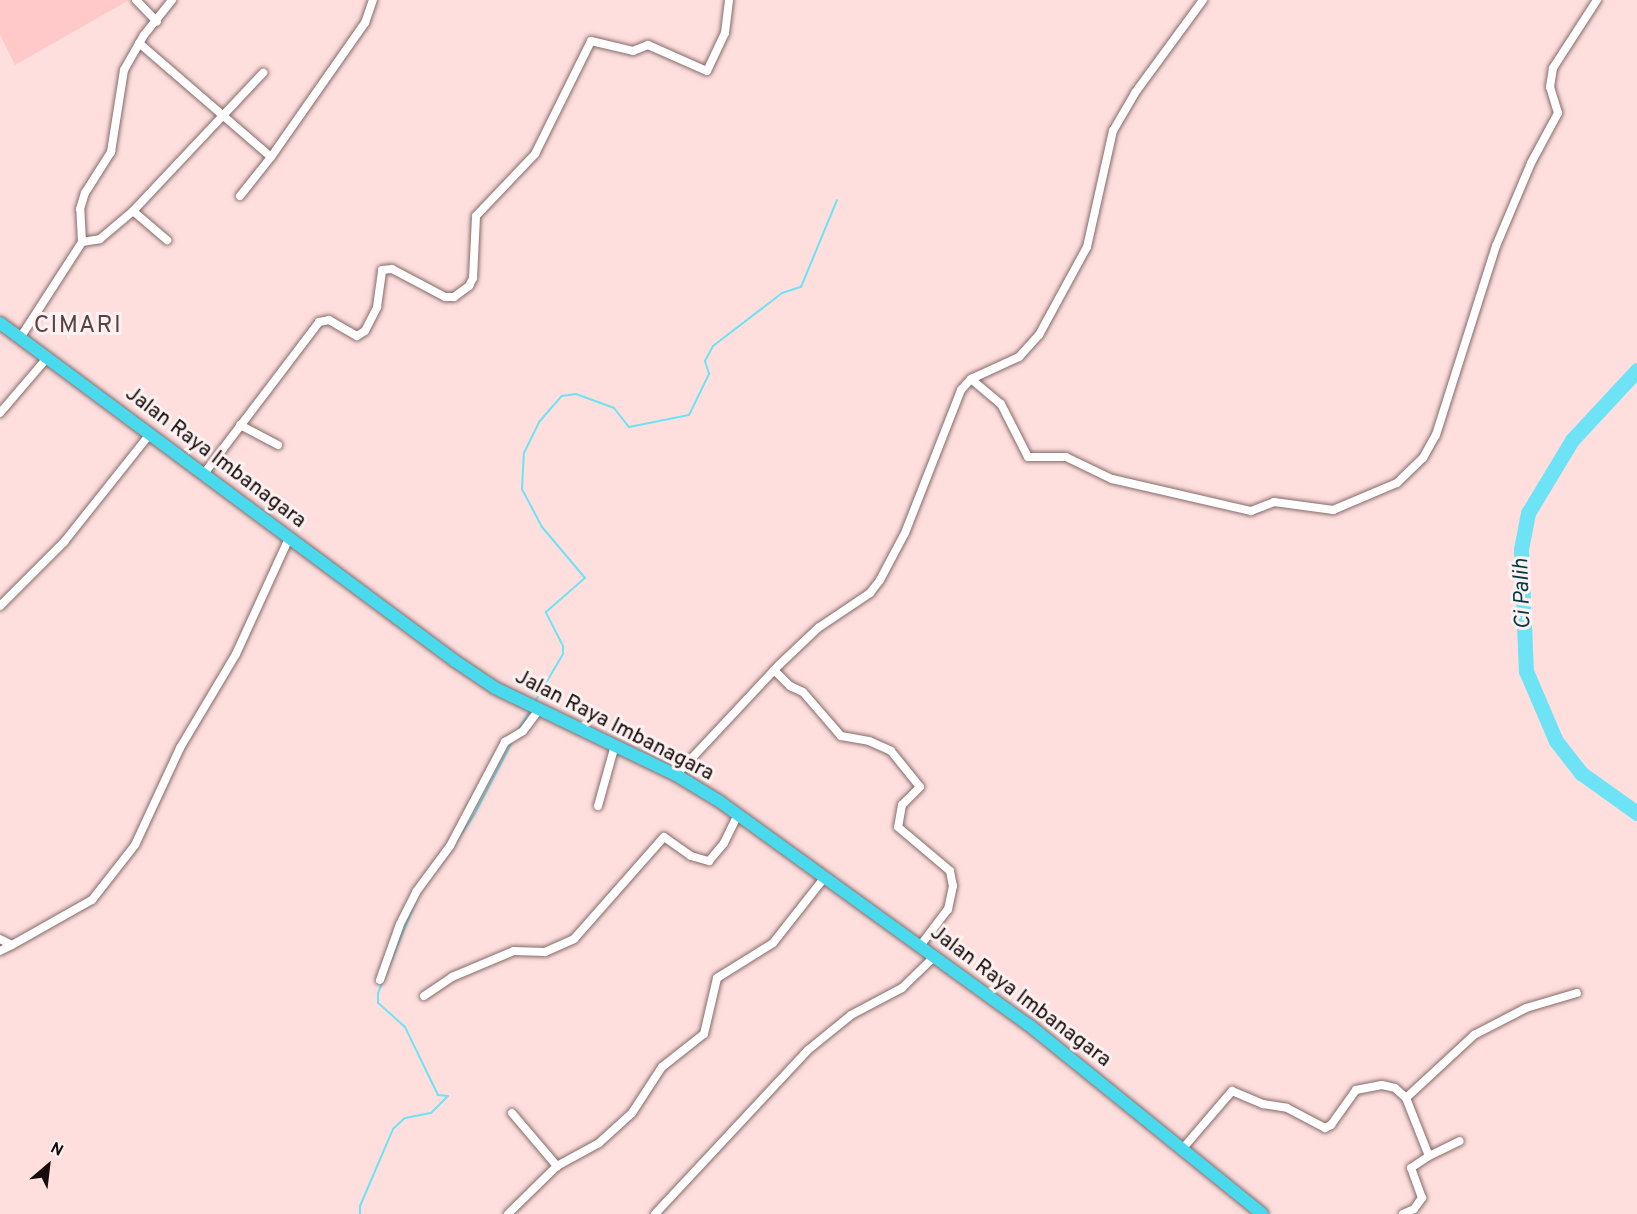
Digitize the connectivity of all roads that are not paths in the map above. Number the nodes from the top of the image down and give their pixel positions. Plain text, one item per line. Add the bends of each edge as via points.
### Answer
1 (136, 0) edge
2 (172, 0) edge
3 (373, 0) edge
4 (729, 0) edge
5 (1203, 0) edge
6 (1597, 0) edge
7 (157, 22) junction
8 (139, 43) junction
9 (263, 73) dead end
10 (224, 116) junction
11 (271, 157) junction
12 (240, 196) dead end
13 (133, 212) junction
14 (167, 240) dead end
15 (82, 242) junction
16 (0, 323) edge
17 (20, 338) junction
18 (47, 358) junction
19 (971, 379) junction
20 (0, 413) edge
21 (240, 425) junction
22 (150, 434) junction
23 (278, 445) dead end
24 (203, 475) junction
25 (289, 538) junction
26 (0, 606) edge
27 (774, 669) junction
28 (534, 707) junction
29 (615, 745) junction
30 (676, 775) junction
31 (598, 806) dead end
32 (738, 814) junction
33 (825, 878) junction
34 (0, 939) edge
35 (12, 945) junction
36 (920, 946) junction
37 (0, 951) edge
38 (934, 957) junction
39 (380, 980) dead end
40 (1577, 993) dead end
41 (424, 996) dead end
42 (1406, 1098) junction
43 (512, 1113) dead end
44 (1460, 1141) dead end
45 (1184, 1147) junction
46 (1429, 1156) junction
47 (557, 1166) junction
48 (508, 1214) edge
49 (655, 1214) edge
50 (1262, 1214) edge
51 (1403, 1214) edge

1 - 7 street
2 - 7 street
3 - 11 street via 365,23
4 - 21 street via 725,33 708,71 648,45 633,51 591,41 535,154 476,216 473,278 469,286 454,297 445,297 386,268 379,277 377,307 365,331 357,336 329,320 319,322
5 - 19 street via 1135,93 1113,131 1087,247 1039,334 1019,357
6 - 19 street via 1553,68 1550,87 1558,113 1531,163 1496,246 1436,435 1424,458 1397,483 1333,510 1274,502 1251,511 1112,479 1062,456 1028,457 1000,404
7 - 8 street
8 - 10 street
8 - 15 street via 124,70 111,152 82,201 78,224
9 - 10 street
10 - 11 street
10 - 13 street
11 - 12 street
13 - 14 street
13 - 15 street via 100,239
15 - 17 street
16 - 17 highway, Jalan Raya Imbanagara
17 - 18 highway, Jalan Raya Imbanagara
18 - 20 street
18 - 22 highway, Jalan Raya Imbanagara
19 - 27 street via 960,390 945,421 904,533 880,580 870,593 818,628
21 - 23 street
21 - 24 street
22 - 24 highway, Jalan Raya Imbanagara
22 - 26 street via 64,542
24 - 25 highway, Jalan Raya Imbanagara
25 - 28 highway, Jalan Raya Imbanagara via 455,661
25 - 35 street via 236,654 180,748 135,845 92,900
27 - 30 street
27 - 36 street via 790,686 803,692 841,736 869,741 891,751 920,787 902,805 898,827 950,871 953,886 948,909
28 - 29 highway, Jalan Raya Imbanagara
28 - 39 street via 521,732 510,738 450,846 416,892
29 - 30 highway, Jalan Raya Imbanagara
29 - 31 street
30 - 32 highway, Jalan Raya Imbanagara
32 - 33 highway, Jalan Raya Imbanagara
32 - 41 street via 724,843 709,861 699,860 664,837 574,939 545,952 514,951 452,977
33 - 36 highway, Jalan Raya Imbanagara
33 - 47 street via 773,943 717,978 708,1026 701,1040 662,1067 639,1105 615,1129 591,1148
34 - 35 street
35 - 37 street
36 - 38 highway, Jalan Raya Imbanagara
38 - 45 highway, Jalan Raya Imbanagara via 1029,1025
38 - 49 street via 902,988 851,1015 815,1043
40 - 42 street via 1526,1008 1474,1035
42 - 45 street via 1388,1086 1366,1086 1356,1090 1325,1128 1287,1108 1263,1104 1232,1091
42 - 46 street
43 - 47 street
44 - 46 street
45 - 50 highway, Jalan Raya Imbanagara
46 - 51 street via 1410,1168 1422,1198 1414,1209
47 - 48 street

